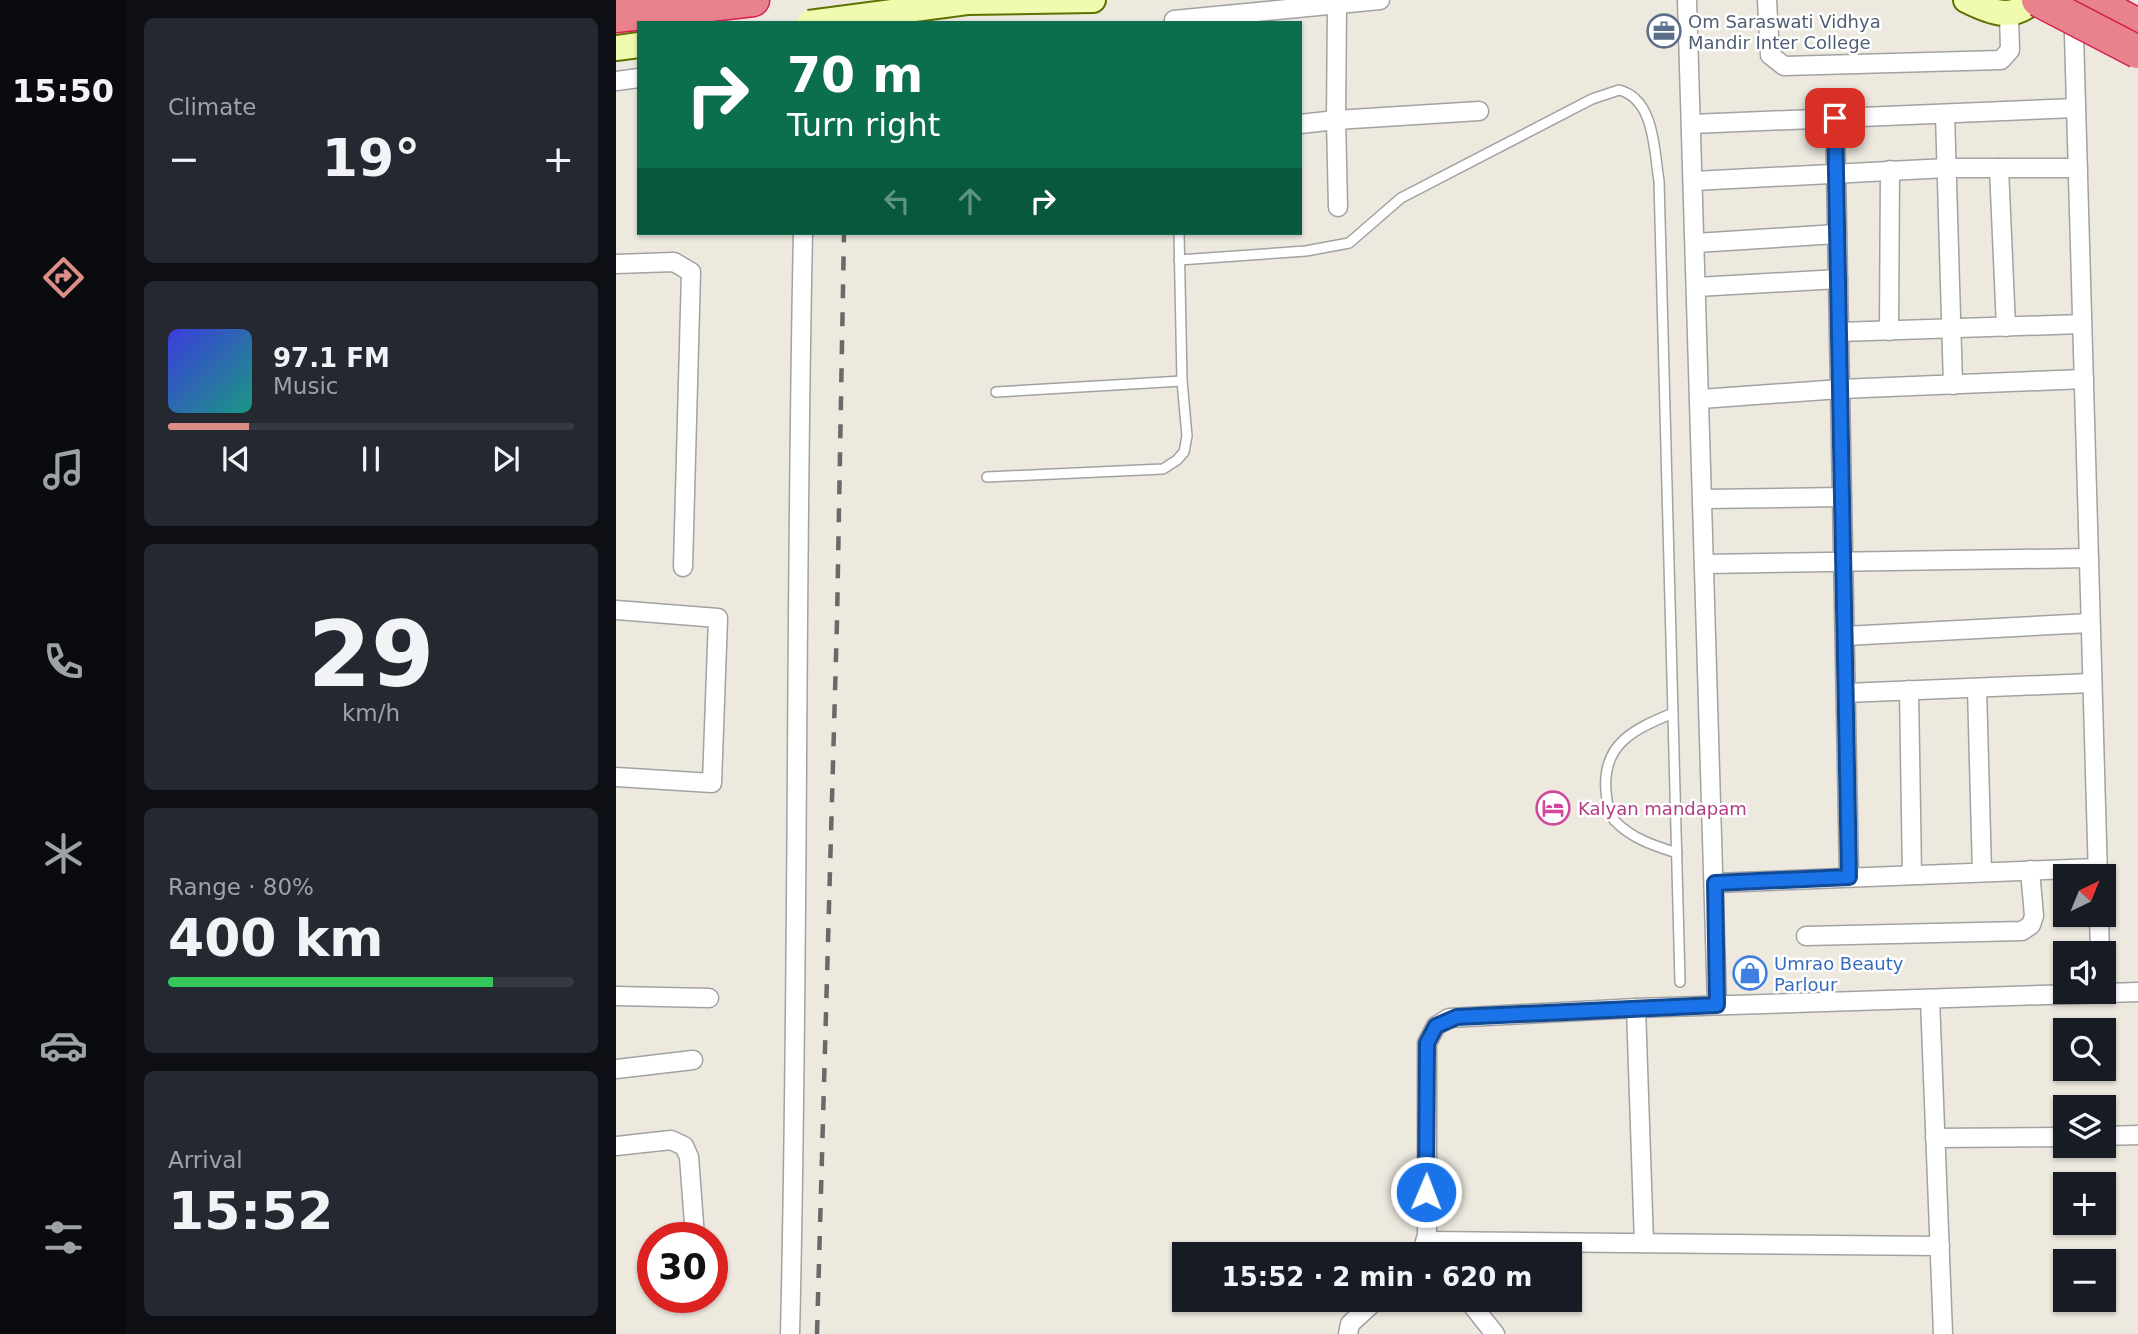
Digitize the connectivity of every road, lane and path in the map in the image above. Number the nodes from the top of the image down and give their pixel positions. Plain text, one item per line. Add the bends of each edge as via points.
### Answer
1 (753, 0) edge
2 (1093, 0) edge
3 (1380, 0) edge
4 (1687, 0) edge
5 (1767, 0) edge
6 (1966, 0) edge
7 (2037, 0) edge
8 (2073, 0) edge
9 (2091, 0) edge
10 (1337, 4) junction
11 (2009, 14) junction
12 (616, 16) edge
13 (824, 21) edge
14 (1183, 21) edge
15 (2138, 25) edge
16 (637, 45) edge
17 (616, 48) edge
18 (2138, 52) edge
19 (637, 78) edge
20 (616, 82) edge
21 (2076, 108) junction
22 (1479, 111) dead end
23 (1945, 114) junction
24 (1835, 118) junction
25 (1336, 120) junction
26 (1302, 124) edge
27 (1692, 124) junction
28 (1947, 168) junction
29 (1998, 168) junction
30 (2078, 168) junction
31 (1890, 170) junction
32 (1836, 173) junction
33 (1694, 181) junction
34 (1338, 207) dead end
35 (1837, 234) junction
36 (803, 235) edge
37 (1179, 235) edge
38 (1696, 243) junction
39 (1179, 260) junction
40 (616, 264) edge
41 (1838, 279) junction
42 (1697, 287) junction
43 (2082, 324) junction
44 (2006, 327) junction
45 (1951, 329) junction
46 (1889, 331) junction
47 (1839, 332) junction
48 (2084, 379) junction
49 (1182, 382) junction
50 (1953, 384) junction
51 (1840, 389) junction
52 (996, 391) dead end
53 (1701, 399) junction
54 (987, 477) dead end
55 (1842, 497) junction
56 (1704, 499) junction
57 (2089, 558) junction
58 (1843, 561) junction
59 (1706, 564) junction
60 (684, 567) dead end
61 (616, 610) edge
62 (2090, 623) junction
63 (1845, 636) junction
64 (2092, 683) junction
65 (1977, 688) junction
66 (1909, 690) junction
67 (1846, 693) junction
68 (1673, 713) junction
69 (616, 777) edge
70 (1677, 853) junction
71 (2097, 864) edge
72 (2030, 870) junction
73 (2053, 871) edge
74 (1982, 872) junction
75 (1912, 875) junction
76 (1849, 877) junction
77 (1715, 883) junction
78 (1806, 936) dead end
79 (1681, 982) dead end
80 (2138, 992) edge
81 (2116, 993) edge
82 (2053, 995) edge
83 (616, 996) edge
84 (709, 998) dead end
85 (1930, 999) junction
86 (1717, 1005) junction
87 (1636, 1008) junction
88 (693, 1060) dead end
89 (616, 1069) edge
90 (2138, 1135) edge
91 (2116, 1136) edge
92 (2053, 1137) edge
93 (1936, 1138) junction
94 (616, 1146) edge
95 (694, 1222) edge
96 (1426, 1242) edge
97 (1644, 1243) junction
98 (1582, 1244) edge
99 (1940, 1246) junction
100 (1363, 1312) edge
101 (1478, 1312) edge
102 (790, 1334) edge
103 (1348, 1334) edge
104 (1495, 1334) edge
105 (1943, 1334) edge

1 - 12 highway
2 - 13 main road, bridge via 967,2
3 - 10 street
4 - 27 street
5 - 11 street via 1770,55 1784,66 2001,60 2010,50
6 - 11 main road via 1993,13
7 - 11 main road via 2024,11
7 - 18 highway, bridge
8 - 21 street
9 - 15 highway
10 - 14 street
10 - 25 street
16 - 17 main road
19 - 20 street
21 - 23 street
21 - 30 street
22 - 25 street
23 - 24 street
23 - 28 street
24 - 27 street
24 - 32 street
25 - 26 street
25 - 34 street
27 - 33 street
28 - 29 street
28 - 31 street
28 - 45 street
29 - 30 street
29 - 44 street
30 - 43 street
31 - 32 street
31 - 46 street
32 - 33 street
32 - 35 street
33 - 38 street
35 - 38 street
35 - 41 street
36 - 102 street via 797,1039
37 - 39 lane
38 - 42 street
39 - 49 lane
39 - 68 lane via 1306,251 1349,243 1401,198 1592,99 1619,90 1639,100 1647,116 1659,181
40 - 60 street via 674,262 691,272
41 - 42 street
41 - 47 street
42 - 53 street
43 - 44 street
43 - 48 street
44 - 45 street
45 - 46 street
45 - 50 street
46 - 47 street
47 - 51 street
48 - 50 street
48 - 57 street
49 - 52 lane
49 - 54 lane via 1184,452 1163,469
50 - 51 street
51 - 53 street
51 - 55 street
53 - 56 street
55 - 56 street
55 - 58 street
56 - 59 street
57 - 58 street
57 - 62 street
58 - 59 street
58 - 63 street
59 - 77 street
61 - 69 street via 718,618 712,783
62 - 63 street
62 - 64 street
63 - 67 street
64 - 65 street
64 - 71 street
65 - 66 street
65 - 74 street
66 - 67 street
66 - 75 street
67 - 76 street
68 - 70 lane
68 - 70 lane via 1640,727 1624,740 1607,762 1605,776 1609,813 1615,821 1645,842
70 - 79 lane
72 - 73 street
72 - 74 street
72 - 78 street via 2034,916 2022,931
74 - 75 street
75 - 76 street
76 - 77 street
77 - 86 street
80 - 81 street
82 - 85 street
83 - 84 street
85 - 86 street
85 - 93 street
86 - 87 street
87 - 96 street via 1457,1017 1436,1026 1427,1043
87 - 97 street
88 - 89 street
90 - 91 street
92 - 93 street
93 - 99 street
94 - 95 street via 671,1140 684,1146 689,1157
97 - 98 street
97 - 99 street
99 - 105 street
100 - 103 street via 1350,1324
101 - 104 street

